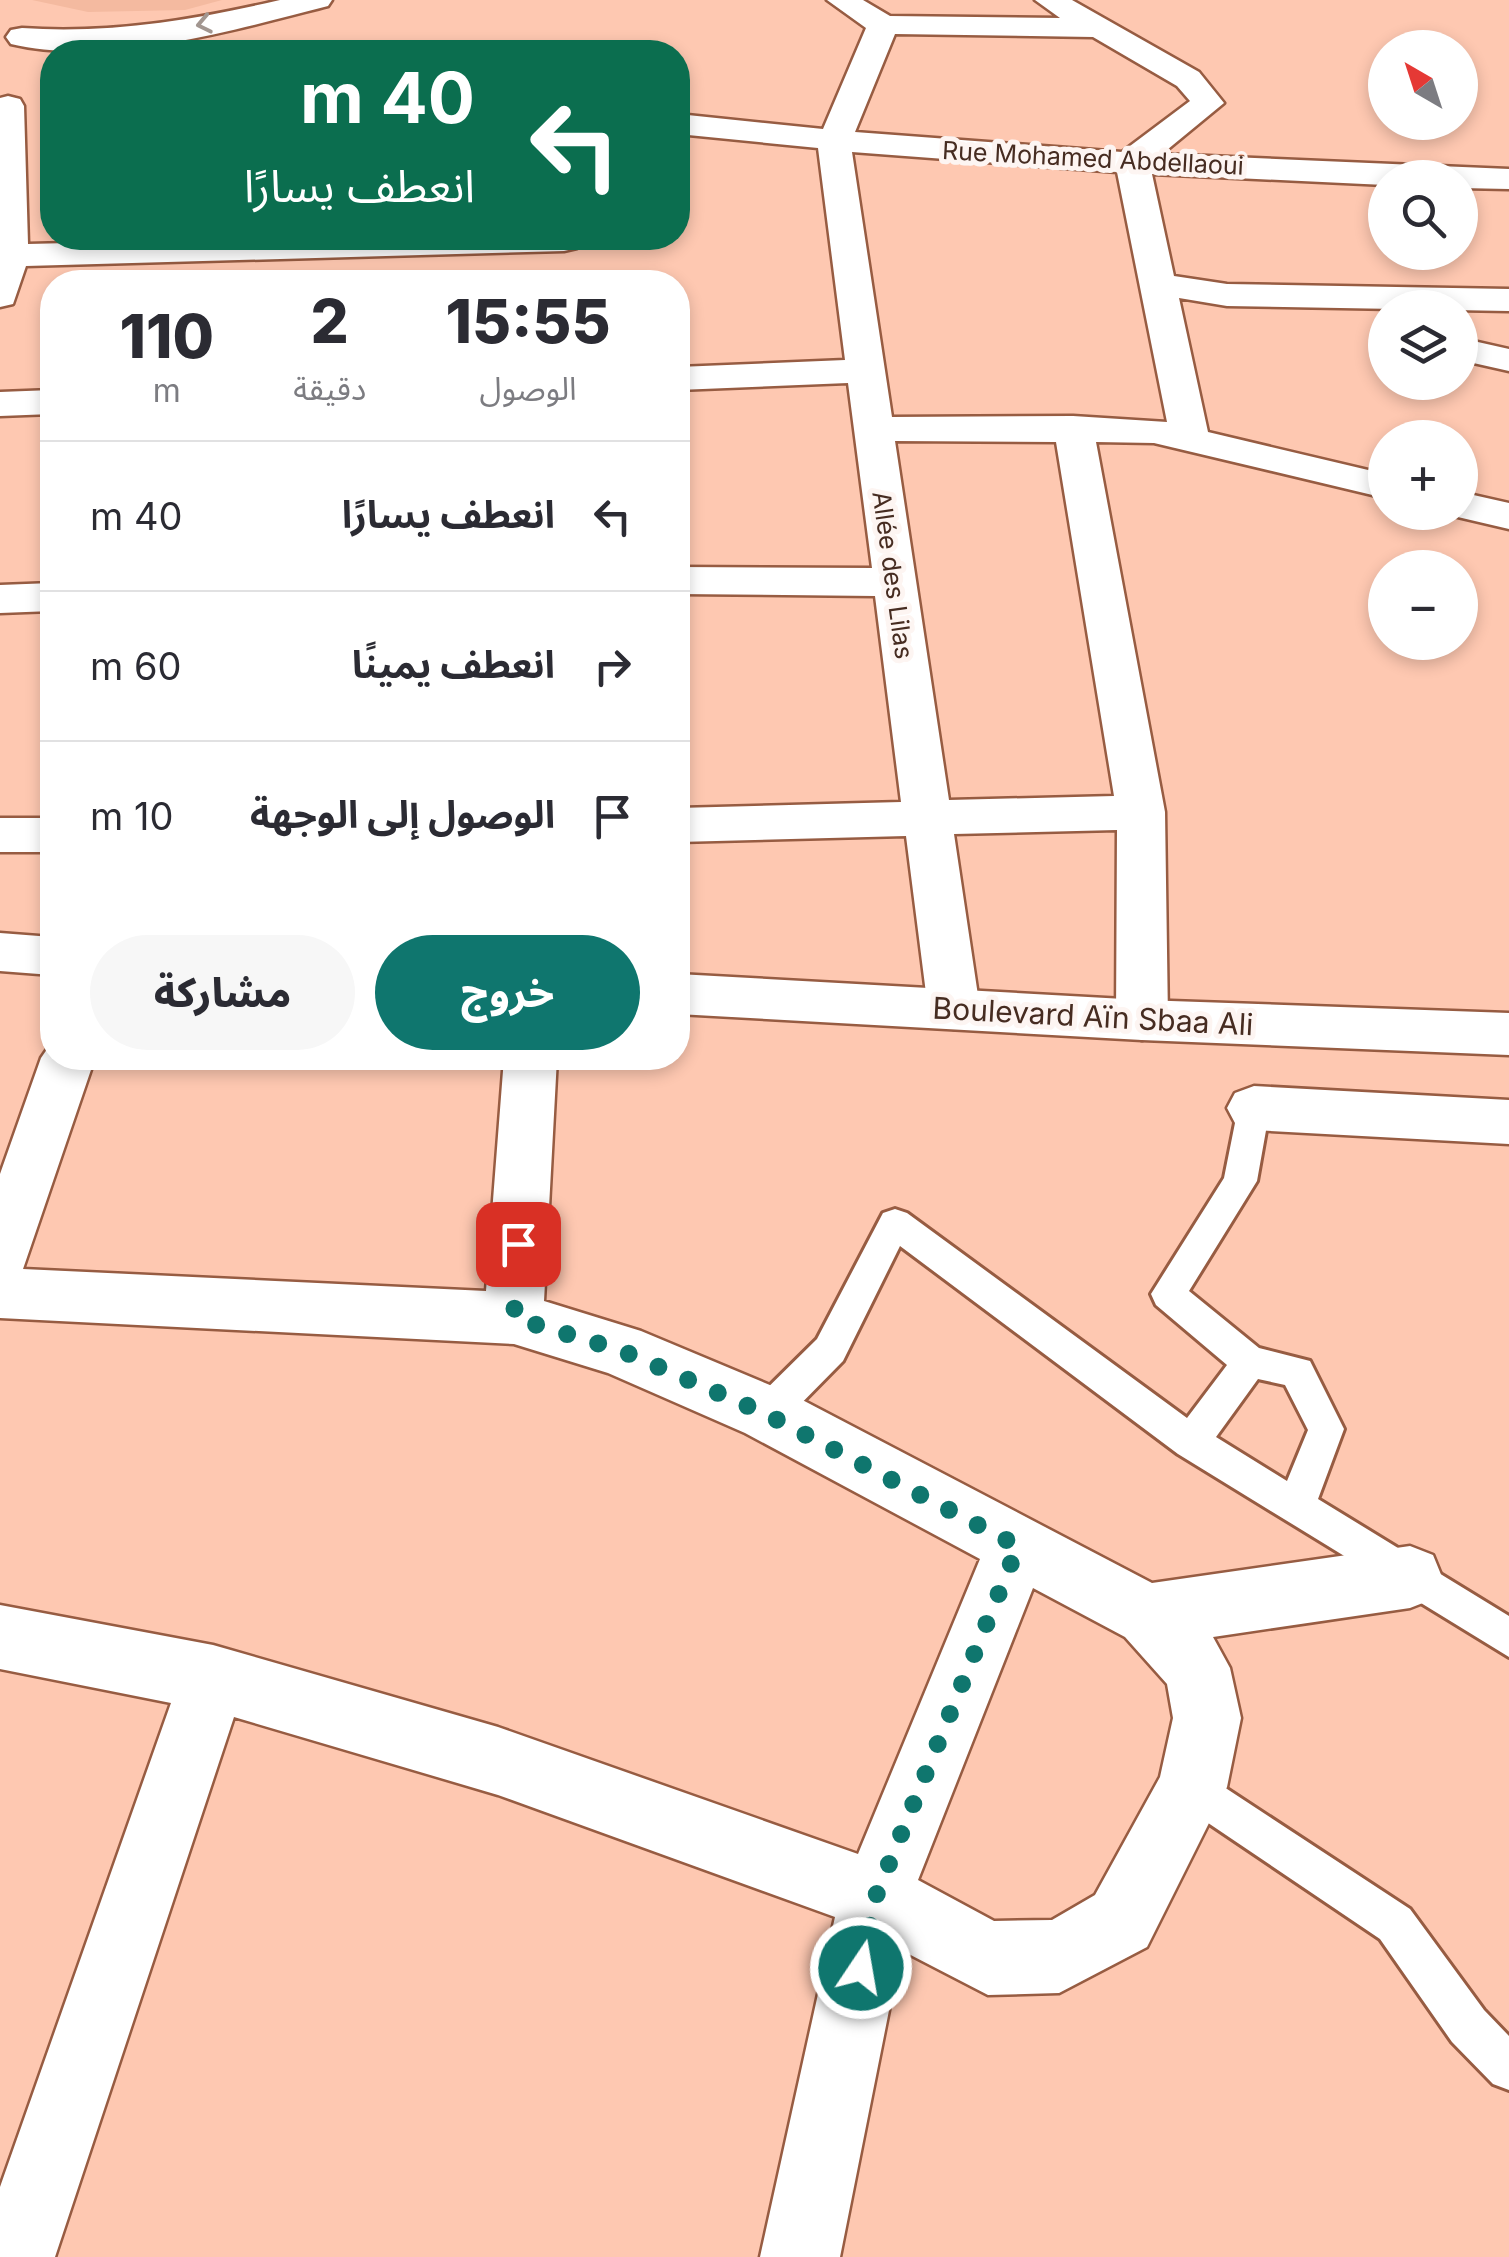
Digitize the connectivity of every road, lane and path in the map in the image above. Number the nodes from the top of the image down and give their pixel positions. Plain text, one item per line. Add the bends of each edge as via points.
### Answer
1 (317, 0) edge
2 (842, 0) edge
3 (1050, 0) edge
4 (883, 25) junction
5 (1099, 28) junction
6 (159, 33) junction
7 (97, 40) edge
8 (147, 40) edge
9 (25, 105) edge
10 (690, 125) edge
11 (834, 142) junction
12 (1132, 161) junction
13 (1509, 179) edge
14 (493, 250) edge
15 (5, 257) edge
16 (1157, 284) junction
17 (1227, 294) junction
18 (0, 296) edge
19 (1509, 300) edge
20 (1368, 328) edge
21 (1478, 353) edge
22 (1509, 360) edge
23 (865, 370) junction
24 (690, 378) edge
25 (40, 402) edge
26 (0, 404) edge
27 (1073, 428) junction
28 (873, 429) junction
29 (1190, 439) junction
30 (1368, 482) edge
31 (1478, 508) edge
32 (1509, 516) edge
33 (690, 580) edge
34 (894, 582) junction
35 (40, 598) edge
36 (0, 599) edge
37 (1141, 812) junction
38 (926, 818) junction
39 (690, 825) edge
40 (40, 835) edge
41 (0, 836) edge
42 (0, 952) edge
43 (40, 955) edge
44 (690, 995) edge
45 (954, 1009) junction
46 (1142, 1020) junction
47 (1509, 1034) edge
48 (64, 1070) edge
49 (530, 1070) edge
50 (1254, 1108) joint
51 (1509, 1122) edge
52 (0, 1256) edge
53 (0, 1293) edge
54 (514, 1318) junction
55 (1250, 1362) junction
56 (766, 1414) junction
57 (1191, 1442) junction
58 (1296, 1507) junction
59 (1018, 1546) junction
60 (1410, 1578) junction
61 (1148, 1615) junction
62 (0, 1638) edge
63 (1509, 1638) edge
64 (213, 1678) junction
65 (1192, 1787) junction
66 (876, 1896) junction
67 (1509, 2068) edge
68 (15, 2257) edge
69 (800, 2257) edge

1 -> 6 street
2 - 4 street
3 - 5 street
4 - 5 street
4 - 11 street
5 - 12 street via 1188,79 1208,103
6 - 7 street
6 - 8 street
9 - 15 street
10 - 11 street, Rue Mohamed Abdellaoui
11 - 12 street, Rue Mohamed Abdellaoui
11 - 23 street, Allée des Lilas
12 - 13 street, Rue Mohamed Abdellaoui
12 - 16 street
14 - 15 street
15 - 18 street
16 - 17 street
16 - 29 street
17 - 19 street
17 - 20 street
21 - 22 street
23 - 24 street
23 - 28 street, Allée des Lilas
25 - 26 street
27 - 28 street
27 - 29 street via 1154,430
27 - 37 street
28 - 34 street, Allée des Lilas
29 - 30 street
31 - 32 street
33 - 34 street
34 - 38 street, Allée des Lilas
35 - 36 street
37 - 38 street
37 - 46 street
38 - 39 street
38 - 45 street, Allée des Lilas
40 - 41 street
42 - 43 street
44 - 45 street, Boulevard Aïn Sbaa Ali
45 - 46 street, Boulevard Aïn Sbaa Ali
46 - 47 street, Boulevard Aïn Sbaa Ali
48 - 52 street
49 - 54 street
50 - 51 street
50 - 55 lane via 1240,1182 1168,1294
53 - 54 street
54 - 56 street via 620,1350
55 - 57 lane
55 - 58 lane via 1297,1372 1326,1429
56 - 57 lane via 830,1350 895,1223
56 - 59 street
57 - 58 lane
58 - 60 lane
59 - 61 street
59 - 66 street
60 - 61 street
60 - 63 lane
61 - 65 street via 1197,1668 1206,1718
62 - 64 street
64 - 66 street via 498,1761
64 - 68 street
65 - 66 street via 1121,1920 1059,1956 988,1958
65 - 67 lane via 1395,1924 1468,2026
66 - 69 street

